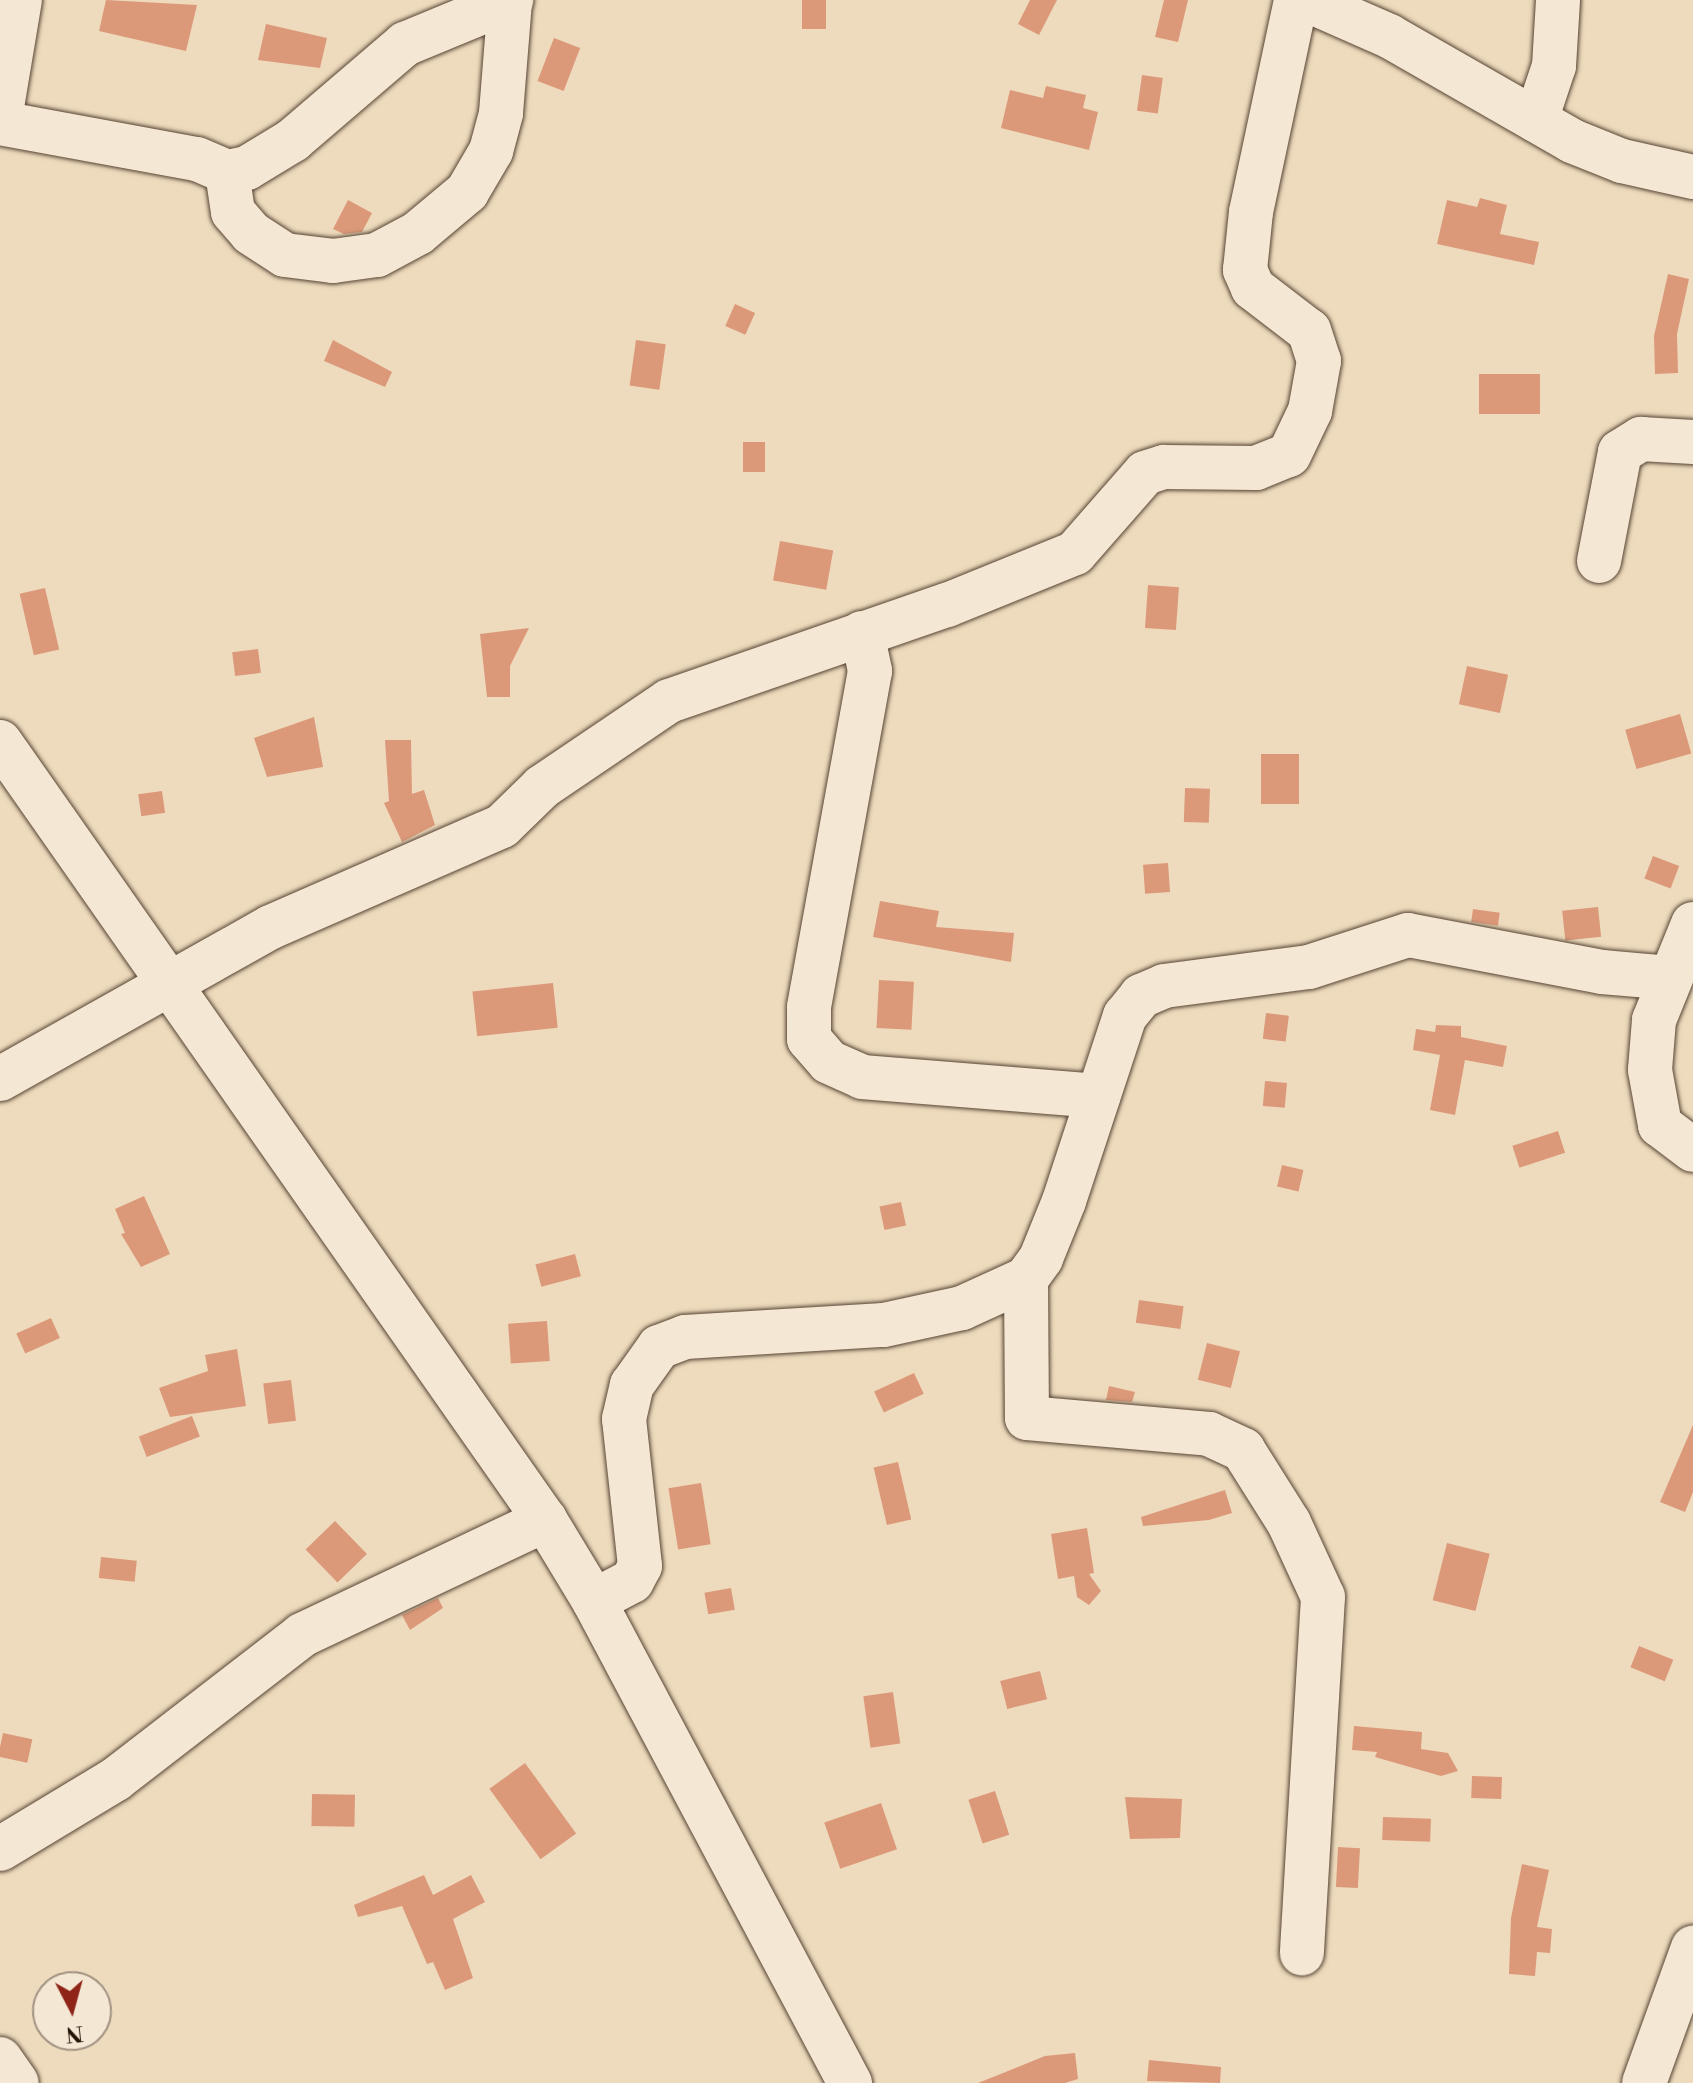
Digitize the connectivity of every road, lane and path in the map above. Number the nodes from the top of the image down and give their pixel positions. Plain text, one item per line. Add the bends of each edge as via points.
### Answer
1 (20, 0) edge
2 (511, 0) edge
3 (1296, 0) edge
4 (1307, 0) edge
5 (1558, 0) edge
6 (1536, 120) junction
7 (0, 121) edge
8 (227, 172) junction
9 (1693, 177) edge
10 (1693, 442) edge
11 (1599, 561) dead end
12 (862, 633) junction
13 (7, 763) edge
14 (1693, 924) edge
15 (1670, 978) junction
16 (171, 987) junction
17 (0, 1079) edge
18 (1098, 1096) junction
19 (1693, 1150) edge
20 (1026, 1279) junction
21 (545, 1520) junction
22 (594, 1601) junction
23 (0, 1849) edge
24 (1693, 1948) edge
25 (1302, 1953) dead end
26 (0, 2059) edge
27 (839, 2078) edge
28 (17, 2083) edge
29 (1644, 2083) edge

1 - 7 street
2 - 8 street via 405,44 293,140 247,168
2 - 8 street via 501,113 491,151 467,192 418,233 377,255 333,261 285,255 251,233 233,212
3 - 12 street via 1251,212 1245,270 1253,288 1309,331 1319,361 1301,439 1289,455 1256,468 1164,467 1145,473 1075,553
4 - 6 street via 1389,36
5 - 6 street via 1554,66
6 - 9 street via 1622,161
7 - 8 street via 197,159
10 - 11 street via 1641,439 1620,452
12 - 16 street via 669,701 542,787 502,826 349,889 271,927
12 - 18 street via 870,671 809,1008 809,1039 829,1062 862,1077
13 - 16 street
14 - 15 street
15 - 18 street via 1602,972 1408,935 1309,967 1164,986 1141,996 1125,1016
15 - 19 street via 1654,1020 1651,1100 1660,1125
16 - 17 street
16 - 21 street
18 - 20 street via 1064,1201 1041,1258
20 - 22 street via 962,1308 884,1325 696,1336 659,1347 632,1385 624,1419 640,1566 632,1581
20 - 25 street via 1027,1418 1209,1434 1243,1450 1289,1523 1323,1597
21 - 22 street
21 - 23 street via 302,1635 116,1779
22 - 27 street
24 - 29 street
26 - 28 street

